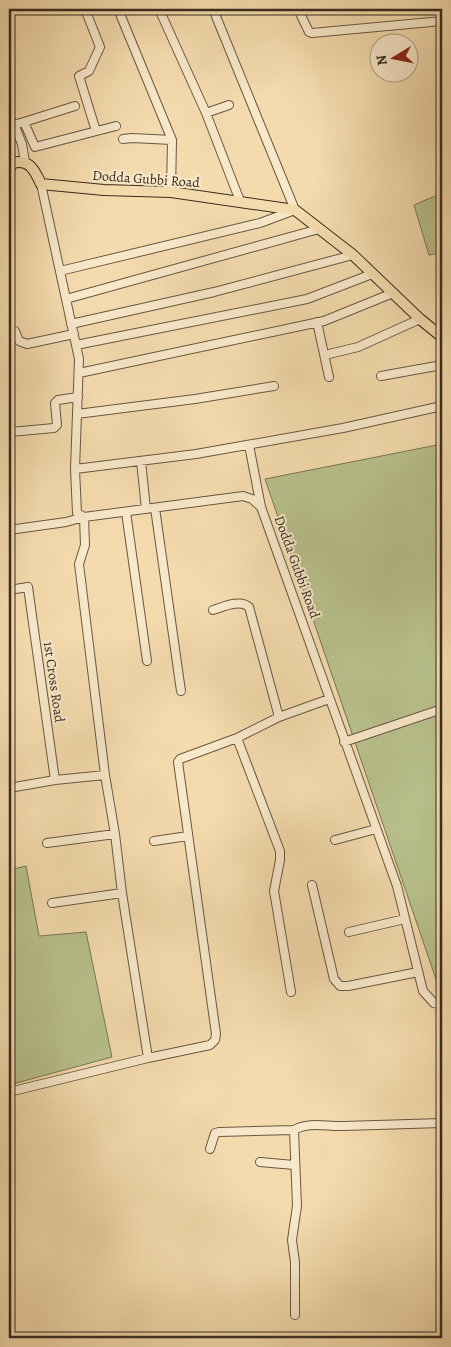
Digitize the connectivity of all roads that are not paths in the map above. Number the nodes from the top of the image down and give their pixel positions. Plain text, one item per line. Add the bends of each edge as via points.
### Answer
1 (85, 9) edge
2 (118, 9) edge
3 (159, 9) edge
4 (213, 9) edge
5 (298, 9) edge
6 (442, 21) edge
7 (229, 105) dead end
8 (75, 106) dead end
9 (206, 113) junction
10 (24, 122) junction
11 (10, 125) edge
12 (116, 126) dead end
13 (96, 131) junction
14 (124, 139) dead end
15 (172, 140) junction
16 (35, 147) junction
17 (25, 162) junction
18 (9, 170) edge
19 (41, 184) junction
20 (171, 192) junction
21 (240, 201) junction
22 (295, 210) junction
23 (319, 229) junction
24 (353, 255) junction
25 (60, 270) junction
26 (372, 274) junction
27 (393, 293) junction
28 (66, 299) junction
29 (420, 319) junction
30 (318, 322) junction
31 (72, 324) junction
32 (15, 331) dead end
33 (74, 334) junction
34 (442, 336) edge
35 (76, 346) junction
36 (325, 355) junction
37 (442, 365) edge
38 (79, 373) junction
39 (382, 376) dead end
40 (329, 377) dead end
41 (274, 386) dead end
42 (78, 397) junction
43 (442, 406) edge
44 (77, 414) junction
45 (10, 432) edge
46 (249, 444) junction
47 (141, 461) junction
48 (75, 469) junction
49 (261, 507) junction
50 (155, 508) junction
51 (146, 509) junction
52 (126, 512) junction
53 (84, 517) junction
54 (9, 530) edge
55 (9, 590) edge
56 (213, 610) dead end
57 (147, 661) dead end
58 (181, 691) dead end
59 (329, 700) junction
60 (442, 709) edge
61 (279, 717) junction
62 (237, 738) junction
63 (344, 742) junction
64 (105, 775) junction
65 (55, 780) junction
66 (9, 788) edge
67 (376, 829) junction
68 (116, 834) junction
69 (188, 836) junction
70 (335, 840) dead end
71 (154, 841) dead end
72 (47, 843) dead end
73 (312, 885) dead end
74 (122, 893) junction
75 (52, 903) dead end
76 (405, 919) junction
77 (349, 932) dead end
78 (418, 972) junction
79 (291, 992) dead end
80 (442, 1005) edge
81 (148, 1058) junction
82 (9, 1092) edge
83 (442, 1123) edge
84 (294, 1130) junction
85 (210, 1149) dead end
86 (260, 1162) dead end
87 (294, 1165) junction
88 (295, 1315) dead end

1 - 13 street via 100,47 89,71 79,76
2 - 15 street
3 - 9 street
4 - 22 street
5 - 6 street via 305,28 312,33
7 - 9 street
8 - 10 street
9 - 21 street
10 - 11 street
10 - 16 street
11 - 17 street via 22,144
12 - 13 street
13 - 16 street
14 - 15 street
15 - 20 street
16 - 17 street via 26,154
17 - 18 main road via 13,163
17 - 19 main road
19 - 20 main road, Dodda Gubbi Road
19 - 25 street
20 - 21 main road, Dodda Gubbi Road
21 - 22 main road, Dodda Gubbi Road
22 - 23 main road, Dodda Gubbi Road
22 - 25 street via 260,223
23 - 24 main road, Dodda Gubbi Road
23 - 28 street
24 - 26 main road, Dodda Gubbi Road
24 - 31 street via 214,292
25 - 28 street
26 - 27 main road, Dodda Gubbi Road
26 - 35 street via 307,299
27 - 29 main road, Dodda Gubbi Road
27 - 30 street
28 - 31 street
29 - 34 main road, Dodda Gubbi Road
29 - 36 street via 358,347
30 - 36 street
30 - 38 street
31 - 33 street
32 - 33 street via 19,341 27,344
33 - 35 street
35 - 38 street
36 - 40 street
37 - 39 street
38 - 42 street
41 - 44 street
42 - 44 street
42 - 45 street via 55,402 57,425 54,428
43 - 46 street
44 - 48 street
46 - 47 street
46 - 49 street
47 - 48 street
47 - 51 street
48 - 53 street via 77,512
49 - 50 street, Dodda Gubbi Road via 243,496
49 - 59 street, Dodda Gubbi Road
50 - 51 street, Dodda Gubbi Road
50 - 58 street
51 - 52 street, Dodda Gubbi Road
52 - 53 street, Dodda Gubbi Road
52 - 57 street
53 - 54 street, Dodda Gubbi Road
53 - 64 street via 85,544 79,564
55 - 65 street, 1st Cross Road via 28,588
56 - 61 street via 240,603 249,607
59 - 61 street
59 - 63 street, Dodda Gubbi Road
60 - 63 street
61 - 62 street
62 - 69 street via 178,762
62 - 79 street via 280,851 274,891
63 - 67 street, Dodda Gubbi Road
64 - 65 street
64 - 68 street
65 - 66 street
67 - 70 street
67 - 76 street, Dodda Gubbi Road via 397,886
68 - 72 street
68 - 74 street
69 - 71 street
69 - 81 street via 215,1040 210,1045
73 - 78 street via 334,979 340,986
74 - 75 street
74 - 81 street
76 - 77 street
76 - 78 street, Dodda Gubbi Road
78 - 80 street, Dodda Gubbi Road via 423,991 434,1003
81 - 82 street
83 - 84 street via 321,1125
84 - 85 street via 219,1132 214,1136
84 - 87 street
86 - 87 street
87 - 88 street via 297,1206 292,1240

